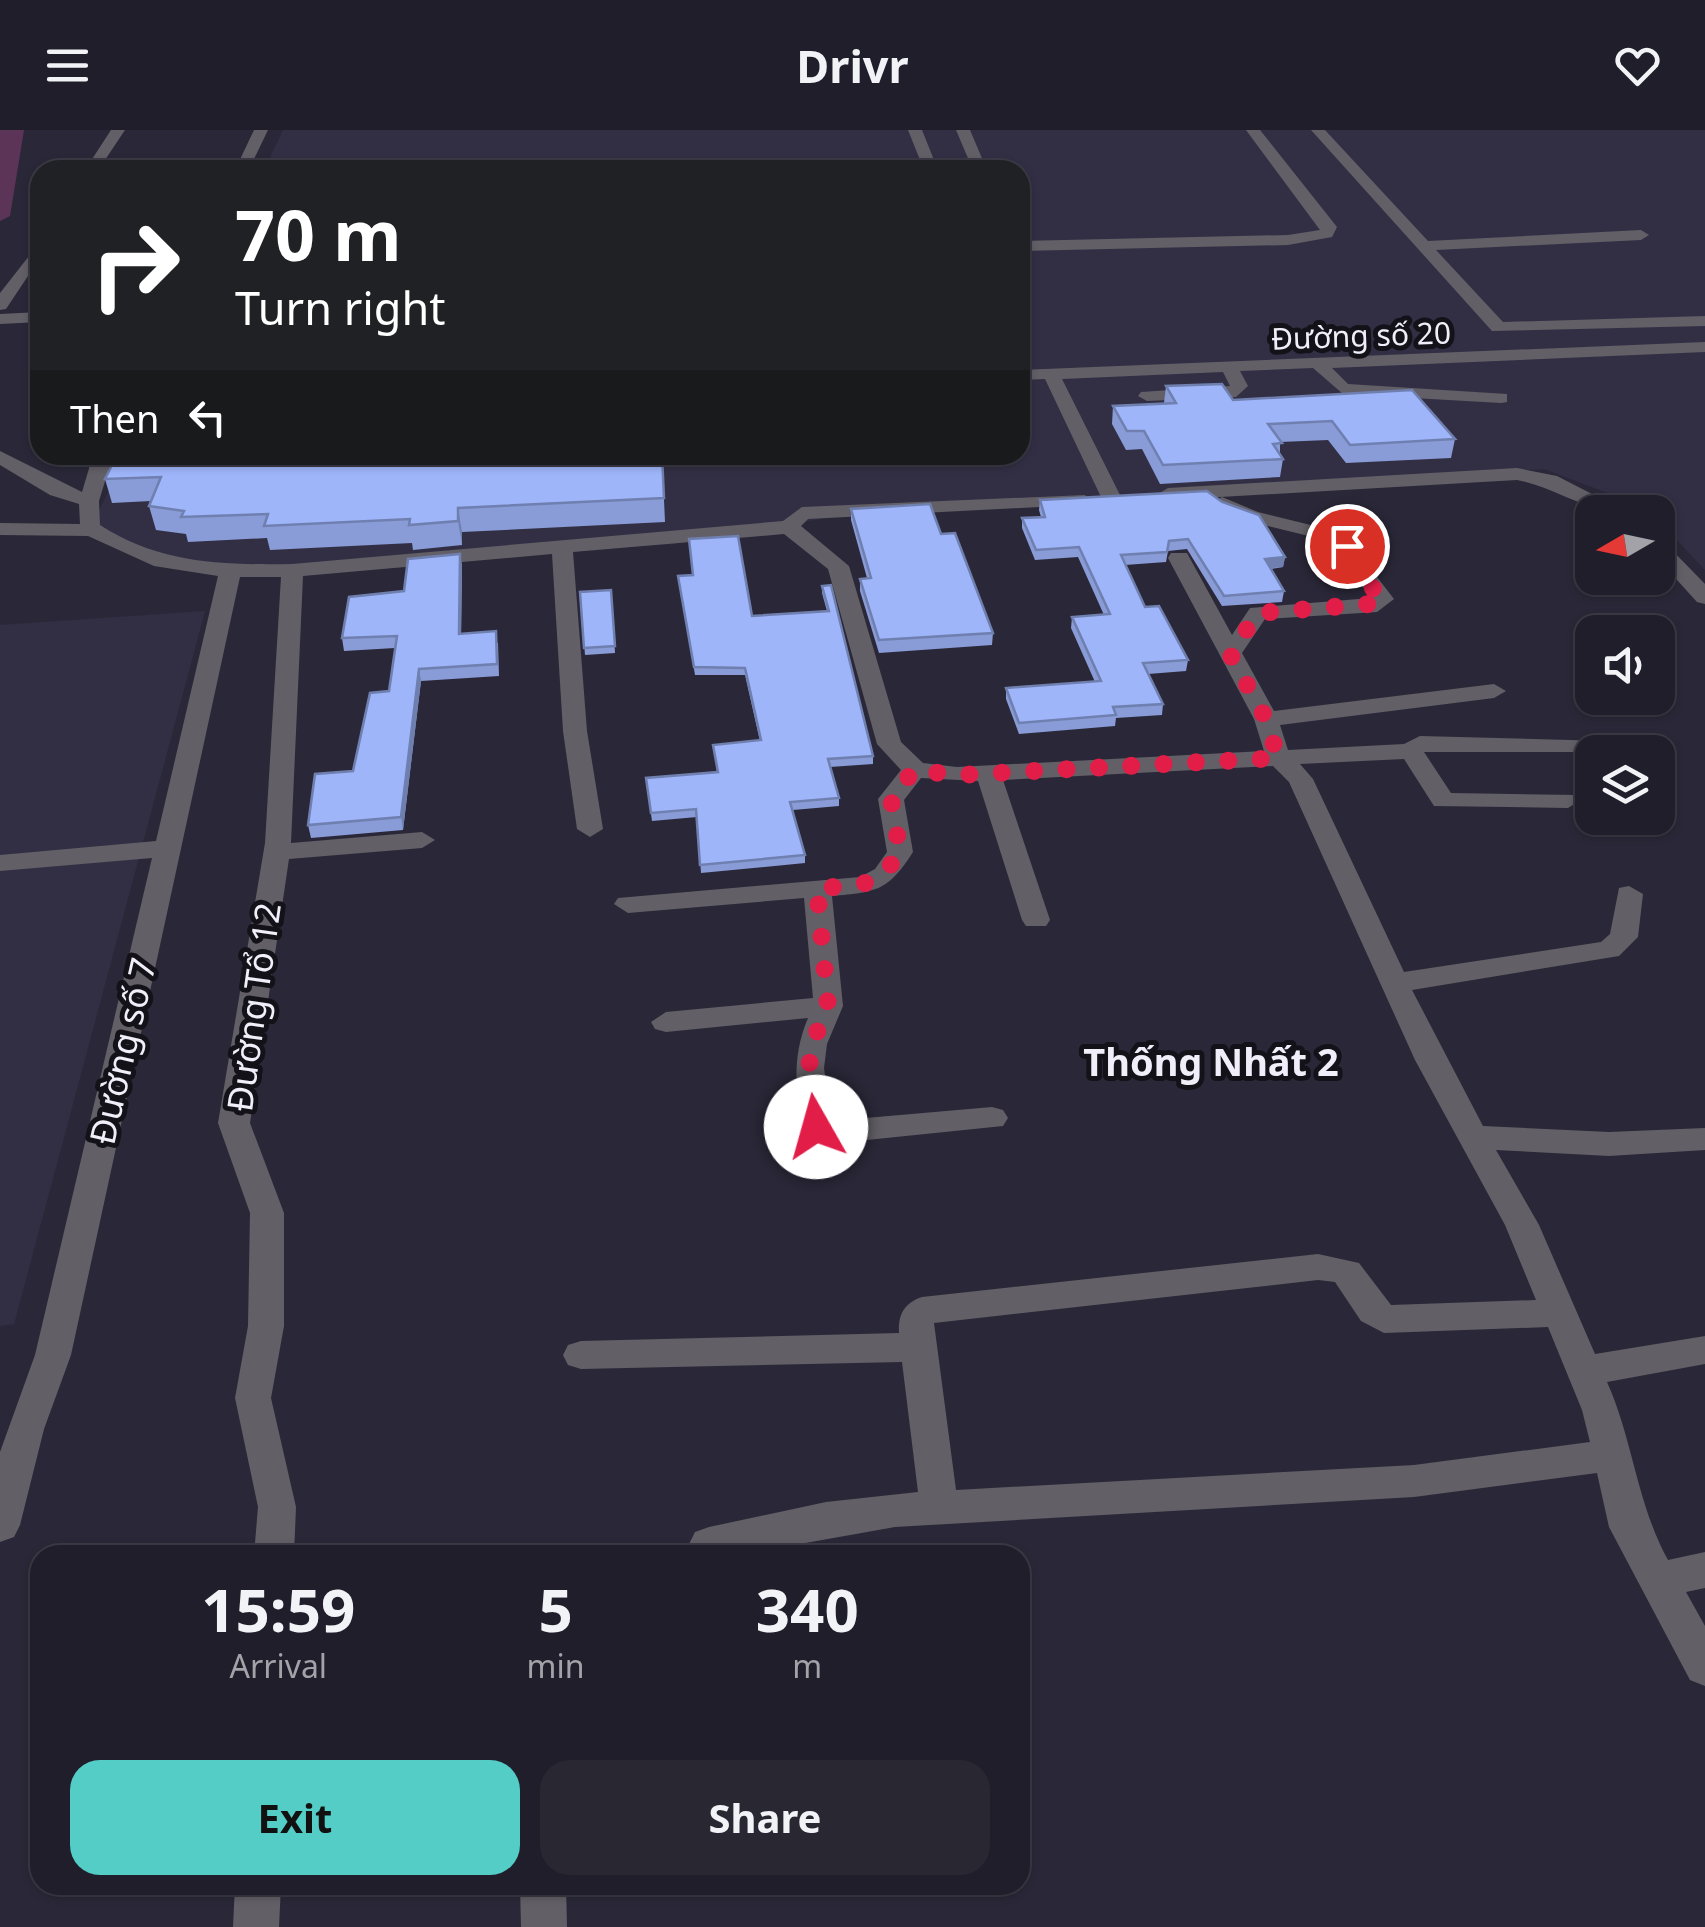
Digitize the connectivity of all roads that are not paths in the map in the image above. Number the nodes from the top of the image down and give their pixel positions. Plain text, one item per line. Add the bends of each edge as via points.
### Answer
1 (118, 130) edge
2 (261, 130) edge
3 (915, 130) edge
4 (962, 130) edge
5 (1253, 130) edge
6 (1318, 130) edge
7 (98, 160) edge
8 (246, 160) edge
9 (927, 160) edge
10 (976, 160) edge
11 (1640, 235) dead end
12 (1030, 246) edge
13 (1424, 246) junction
14 (30, 261) edge
15 (2, 300) edge
16 (30, 305) edge
17 (30, 317) edge
18 (0, 318) edge
19 (1705, 321) edge
20 (1705, 347) edge
21 (1319, 364) junction
22 (1229, 367) junction
23 (1051, 374) junction
24 (1030, 375) edge
25 (1147, 396) dead end
26 (1501, 398) dead end
27 (0, 457) edge
28 (100, 465) edge
29 (1212, 492) junction
30 (1581, 495) edge
31 (1128, 496) junction
32 (89, 501) junction
33 (788, 527) junction
34 (0, 529) edge
35 (92, 530) junction
36 (562, 548) junction
37 (1179, 558) dead end
38 (1675, 565) edge
39 (292, 570) junction
40 (230, 572) junction
41 (1705, 596) edge
42 (1230, 654) junction
43 (1494, 690) dead end
44 (1266, 719) junction
45 (1575, 746) edge
46 (1411, 751) junction
47 (1278, 758) junction
48 (914, 770) junction
49 (988, 773) junction
50 (1568, 800) dead end
51 (590, 828) dead end
52 (422, 840) dead end
53 (169, 848) junction
54 (276, 852) junction
55 (0, 863) edge
56 (817, 888) junction
57 (1629, 894) dead end
58 (628, 904) dead end
59 (1036, 920) dead end
60 (1395, 983) junction
61 (828, 1006) junction
62 (666, 1022) dead end
63 (992, 1118) dead end
64 (1472, 1137) junction
65 (1705, 1139) edge
66 (1559, 1313) junction
67 (918, 1347) junction
68 (1705, 1350) edge
69 (581, 1355) dead end
70 (1584, 1372) junction
71 (13, 1430) edge
72 (1611, 1455) junction
73 (940, 1507) junction
74 (0, 1526) edge
75 (708, 1544) dead end
76 (275, 1545) edge
77 (1705, 1570) edge
78 (1658, 1580) junction
79 (1705, 1666) edge
80 (258, 1895) edge
81 (543, 1895) edge
82 (256, 1927) edge
83 (544, 1927) edge

1 - 7 street
2 - 8 street
3 - 9 street
4 - 10 street
5 - 12 street via 1329,227 1326,234
6 - 13 street
11 - 13 street
13 - 19 street via 1498,328
14 - 15 street
15 - 16 street
17 - 18 street
20 - 21 street, Đường số 20
21 - 22 street, Đường số 20
21 - 26 street via 1343,390
22 - 23 street, Đường số 20
22 - 25 street via 1236,392
23 - 24 street, Đường số 20
23 - 31 street
27 - 32 street
28 - 32 street
29 - 30 street via 1517,474
29 - 31 street
29 - 42 street via 1242,513 1336,536 1383,599 1378,605 1258,613
31 - 33 street via 802,513
32 - 35 street
33 - 36 street
33 - 48 street via 838,566 889,744
34 - 35 street
35 - 40 street via 158,562
36 - 39 street
36 - 51 street via 575,732
37 - 42 street
38 - 41 street
39 - 40 street
39 - 54 street, Đường Tổ 12
40 - 53 street, Đường số 7
42 - 44 street
43 - 44 street
44 - 47 street
45 - 46 street via 1420,743
46 - 47 street
46 - 50 street via 1442,801
47 - 49 street
47 - 60 street via 1300,779
48 - 49 street
48 - 56 street via 891,799 900,852 884,875 866,885
49 - 59 street
52 - 54 street
53 - 55 street
53 - 71 street, Đường số 7 via 53,1355
54 - 76 street, Đường Tổ 12 via 234,1123 266,1213 266,1326 254,1398 277,1506
56 - 58 street
56 - 61 street
57 - 60 street via 1624,937 1609,950
60 - 64 street
61 - 62 street
61 - 63 street via 809,1068 821,1131
64 - 65 street via 1609,1144
64 - 66 street via 1522,1225
66 - 67 street via 1384,1319 1373,1313 1355,1276 1318,1266 928,1310 916,1320
66 - 70 street
67 - 69 street
67 - 73 street
68 - 70 street
70 - 72 street
71 - 74 street, Đường số 7
72 - 73 street via 1414,1480
72 - 78 street via 1628,1527
73 - 75 street via 826,1519
77 - 78 street
78 - 79 street
80 - 82 street
81 - 83 street

